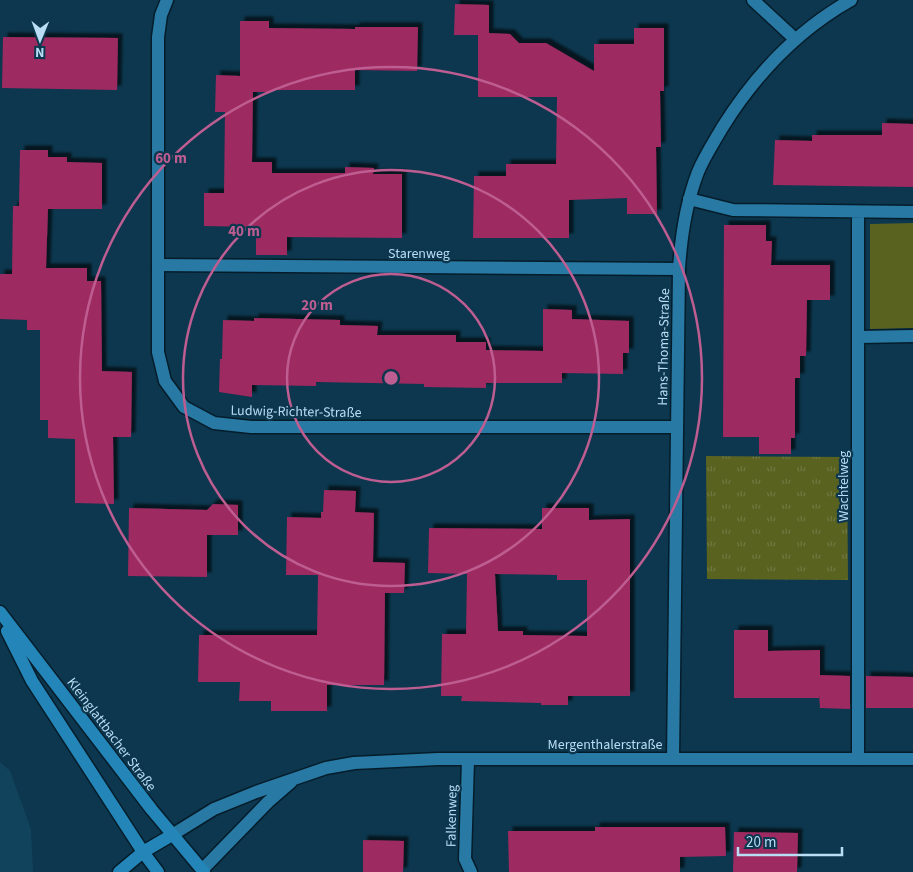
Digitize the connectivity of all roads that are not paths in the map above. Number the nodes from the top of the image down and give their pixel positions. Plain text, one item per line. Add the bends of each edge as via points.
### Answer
1 (167, 0) edge
2 (754, 0) edge
3 (851, 0) edge
4 (795, 39) junction
5 (689, 199) junction
6 (858, 212) junction
7 (913, 212) edge
8 (158, 265) junction
9 (679, 269) junction
10 (913, 336) edge
11 (859, 337) junction
12 (677, 427) junction
13 (0, 612) edge
14 (0, 616) edge
15 (672, 759) junction
16 (913, 759) edge
17 (468, 760) junction
18 (858, 760) junction
19 (298, 776) junction
20 (172, 835) junction
21 (143, 852) junction
22 (202, 871) edge
23 (119, 872) edge
24 (158, 872) edge
25 (471, 872) edge

1 - 8 street, Ludwig-Richter-Straße via 158,37
2 - 4 street
3 - 4 street, Hans-Thoma-Straße via 826,14
4 - 5 street, Hans-Thoma-Straße via 736,105 702,164
5 - 6 street via 733,210
5 - 9 street, Hans-Thoma-Straße
6 - 7 street
6 - 11 street, Wachtelweg
8 - 9 street, Starenweg
8 - 12 street, Ludwig-Richter-Straße via 158,352 165,382 184,407 214,423 251,427
9 - 12 street, Hans-Thoma-Straße
10 - 11 street
11 - 18 street, Wachtelweg
12 - 15 street, Hans-Thoma-Straße
13 - 20 main road, Kleinglattbacher Straße
14 - 21 main road via 32,681
15 - 17 street, Mergenthalerstraße
15 - 18 street, Mergenthalerstraße
16 - 18 street, Mergenthalerstraße
17 - 19 street, Mergenthalerstraße via 354,763
17 - 25 street, Falkenweg via 465,859
19 - 20 street, Mergenthalerstraße via 222,806
19 - 22 street, Mergenthalerstraße via 268,802
20 - 21 main road
20 - 22 main road, Kleinglattbacher Straße
21 - 23 main road
21 - 24 main road

